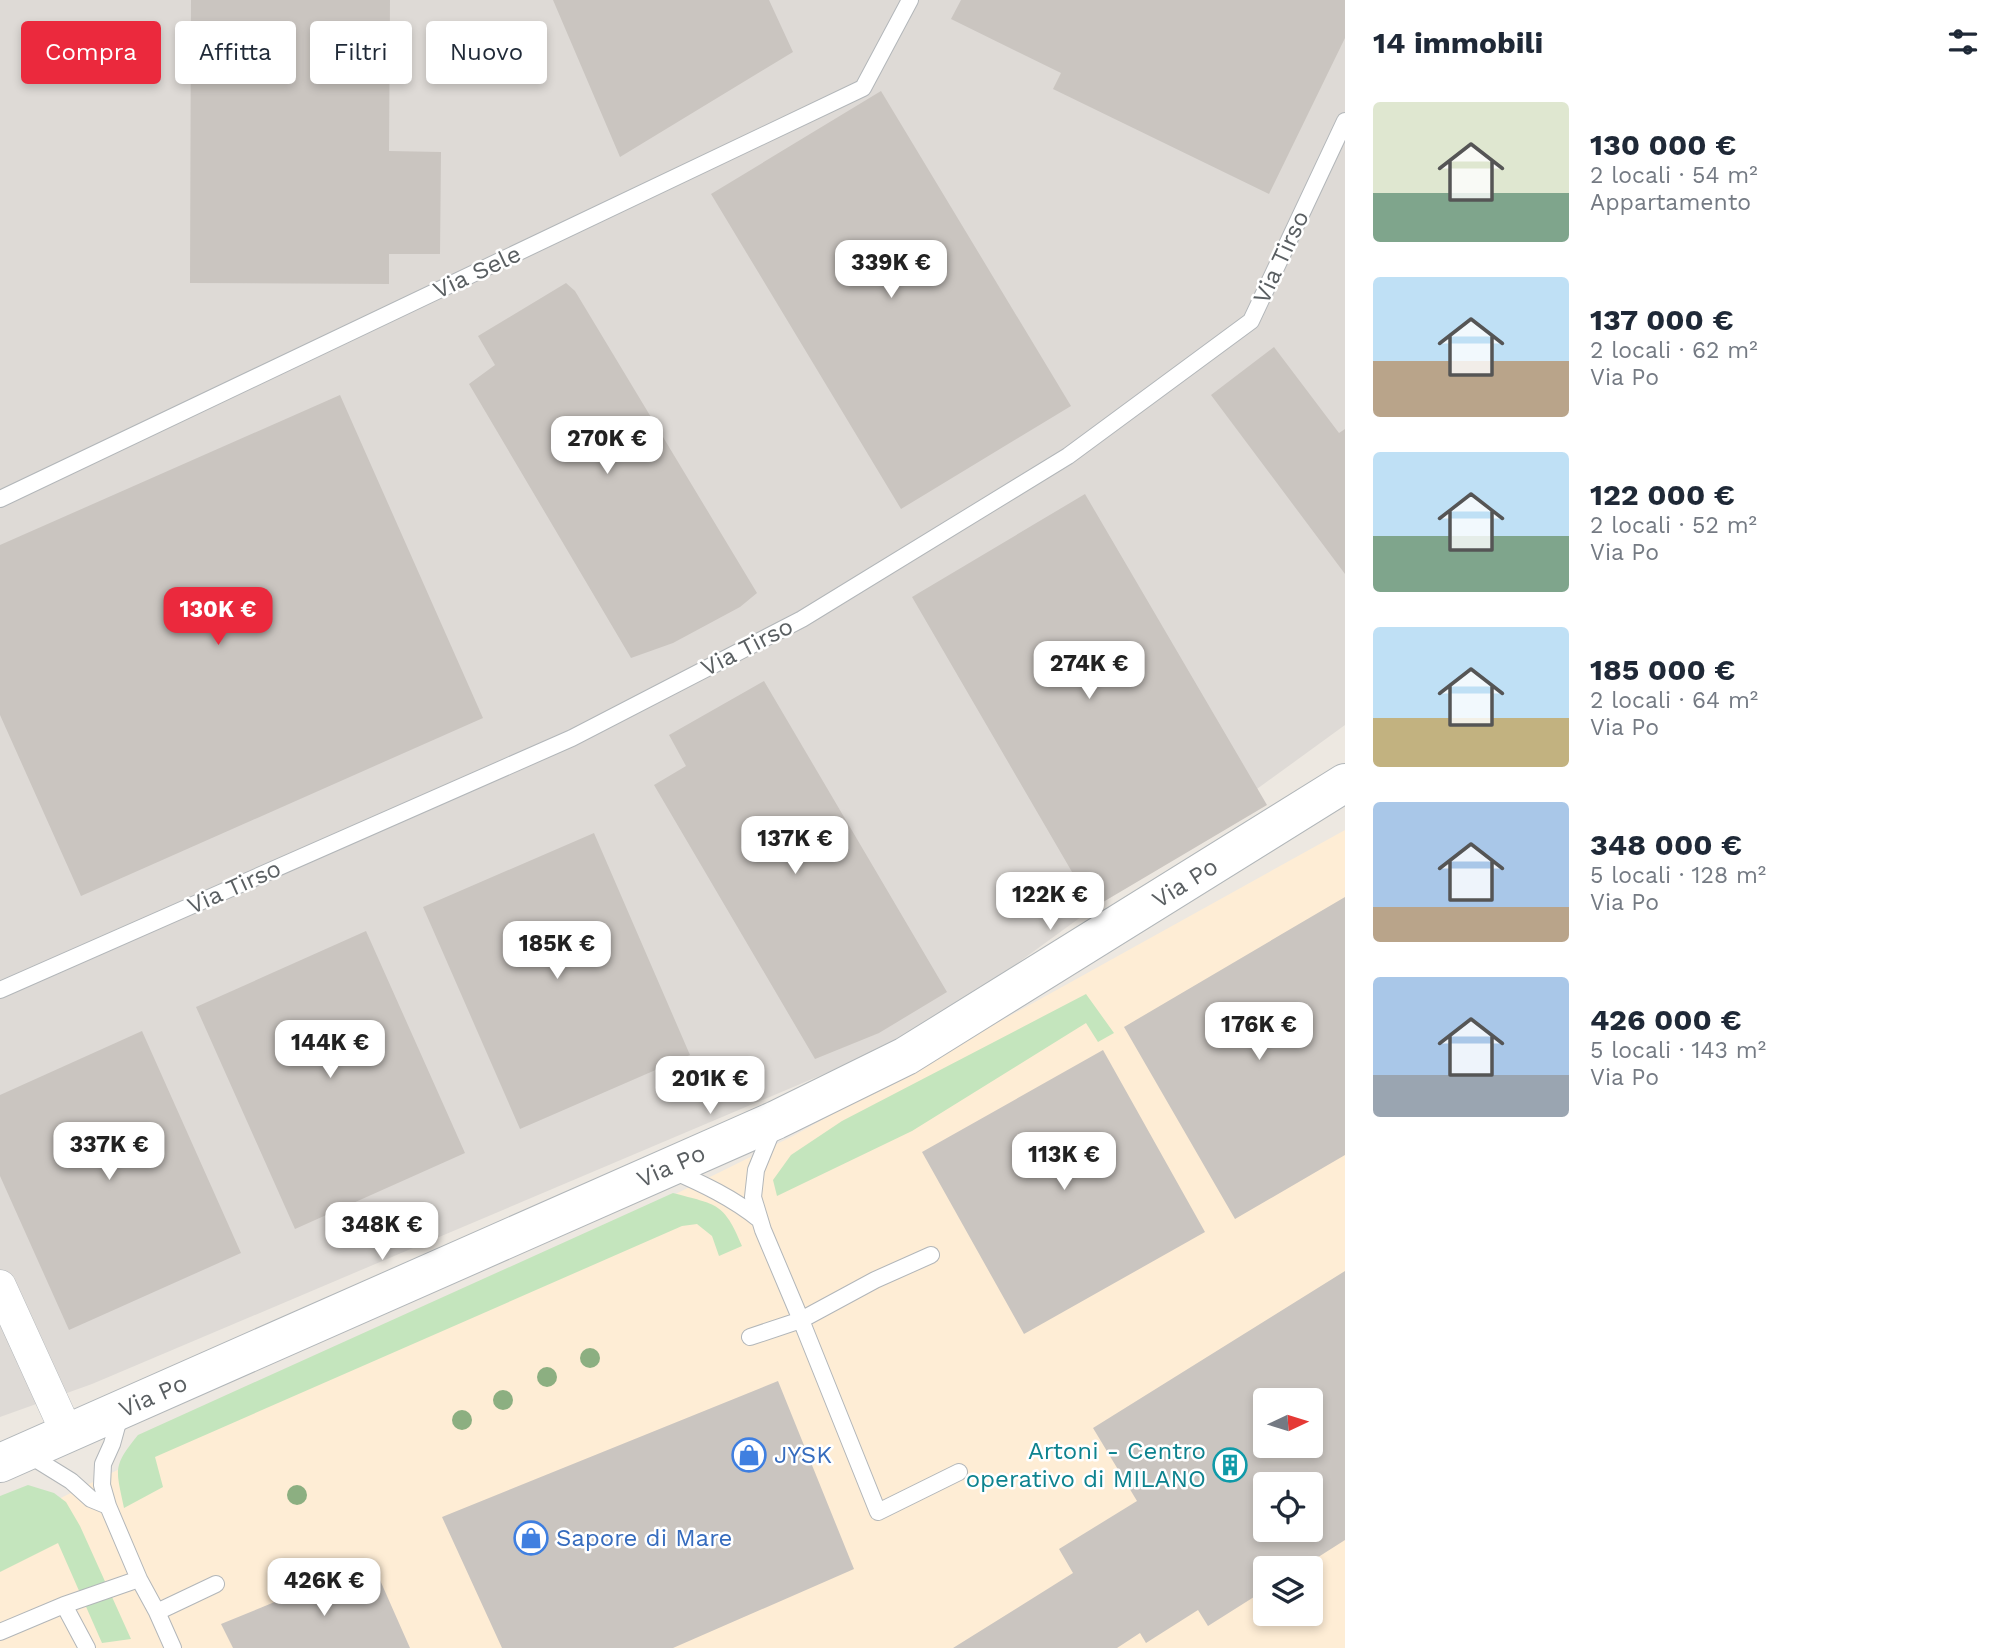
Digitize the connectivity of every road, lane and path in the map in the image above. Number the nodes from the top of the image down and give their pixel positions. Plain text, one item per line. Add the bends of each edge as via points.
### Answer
1 (910, 0) edge
2 (1345, 121) edge
3 (0, 499) edge
4 (1345, 783) edge
5 (0, 990) edge
6 (776, 1119) junction
7 (667, 1168) junction
8 (760, 1220) junction
9 (931, 1255) dead end
10 (0, 1286) edge
11 (801, 1320) junction
12 (750, 1337) dead end
13 (121, 1410) junction
14 (67, 1433) junction
15 (13, 1458) edge
16 (959, 1472) dead end
17 (108, 1507) junction
18 (139, 1580) junction
19 (216, 1584) dead end
20 (64, 1605) junction
21 (157, 1612) junction
22 (0, 1632) edge
23 (87, 1648) edge
24 (173, 1648) edge

1 - 3 lane, Via Sele via 863,88
2 - 5 lane, Via Tirso via 1251,321 1068,456 802,619 572,738
4 - 6 street, Via Po via 906,1056
6 - 7 street, Via Po
6 - 8 lane via 756,1170 753,1197
7 - 8 lane via 704,1184
7 - 13 street, Via Po
8 - 11 lane
9 - 11 lane
10 - 14 street
11 - 12 lane
11 - 16 lane via 878,1512
13 - 14 street, Via Po
13 - 17 lane via 103,1464
14 - 15 street, Via Po
15 - 17 lane via 71,1481
17 - 18 lane
18 - 20 lane
18 - 21 lane
19 - 21 lane
20 - 22 lane
20 - 23 lane
21 - 24 lane

